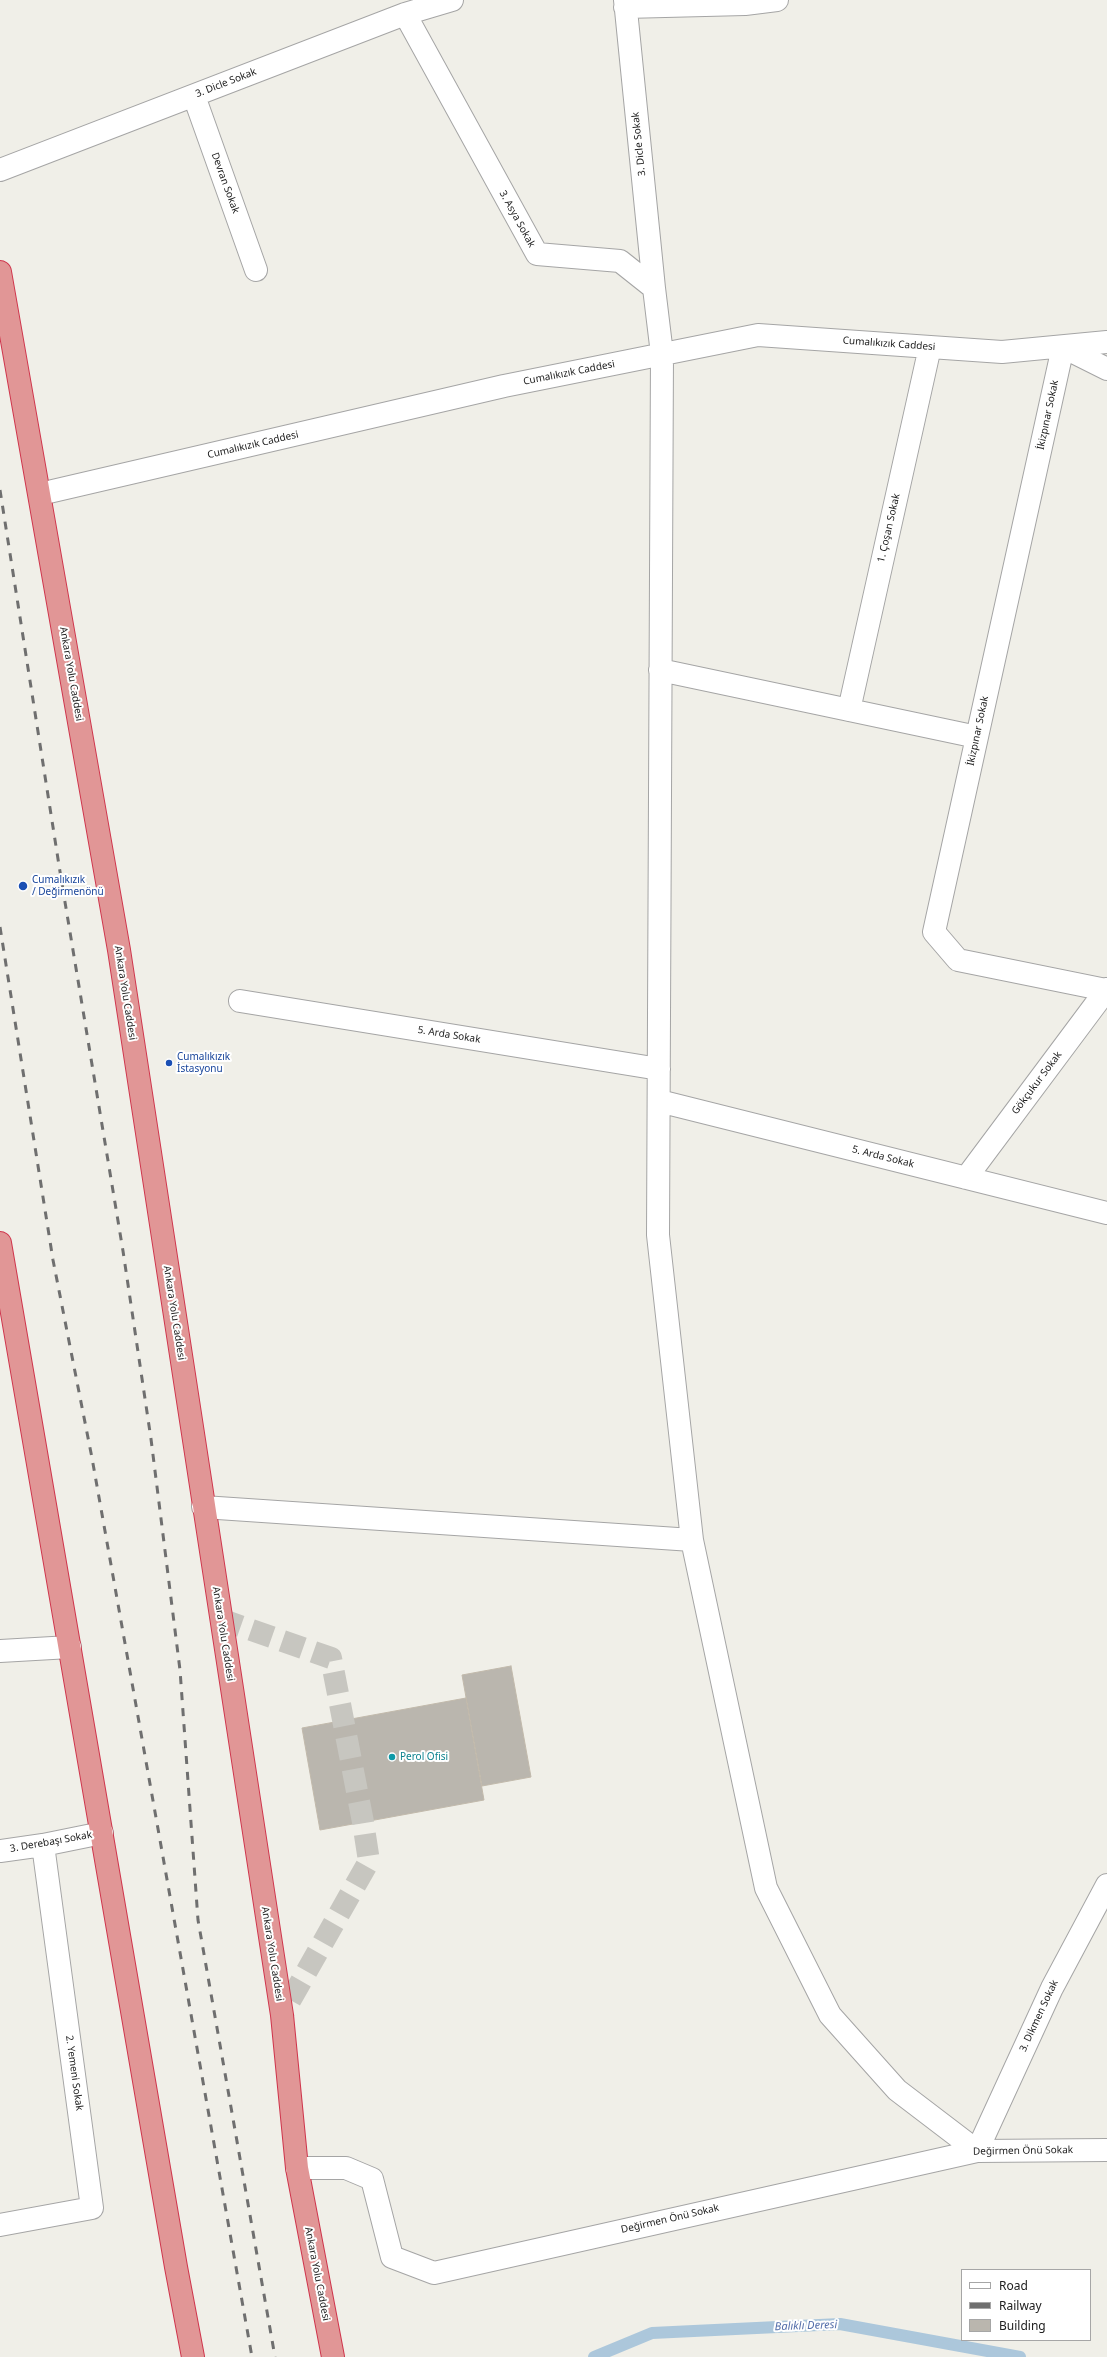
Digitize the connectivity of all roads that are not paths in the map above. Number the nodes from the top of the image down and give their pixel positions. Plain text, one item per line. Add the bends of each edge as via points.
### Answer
1 (452, 0) edge
2 (777, 0) edge
3 (625, 3) edge
4 (405, 14) junction
5 (194, 96) junction
6 (0, 170) edge
7 (256, 270) dead end
8 (0, 272) edge
9 (654, 288) junction
10 (1107, 342) edge
11 (930, 347) junction
12 (1063, 347) junction
13 (662, 354) junction
14 (1107, 369) edge
15 (40, 494) junction
16 (660, 670) junction
17 (848, 710) junction
18 (977, 737) junction
19 (1107, 989) edge
20 (240, 1002) dead end
21 (659, 1069) junction
22 (659, 1101) junction
23 (966, 1178) junction
24 (1107, 1213) edge
25 (0, 1243) edge
26 (203, 1507) junction
27 (692, 1540) junction
28 (70, 1647) junction
29 (0, 1651) edge
30 (102, 1833) junction
31 (43, 1845) junction
32 (0, 1851) edge
33 (1107, 1885) edge
34 (1107, 2150) edge
35 (976, 2151) junction
36 (297, 2168) junction
37 (0, 2225) edge
38 (193, 2357) edge
39 (333, 2357) edge

1 - 4 street, 3. Dicle Sokak
2 - 3 street via 745,4
3 - 9 street, 3. Dicle Sokak
4 - 5 street, 3. Dicle Sokak
4 - 9 street, 3. Asya Sokak via 537,254 620,261
5 - 6 street, 3. Dicle Sokak
5 - 7 street, Devran Sokak
8 - 15 highway, Ankara Yolu Caddesi
9 - 13 street
10 - 12 street, Cumalıkızık Caddesi
11 - 12 street, Cumalıkızık Caddesi via 1002,352
11 - 13 street, Cumalıkızık Caddesi via 758,335
11 - 17 street, 1. Çoşan Sokak
12 - 14 street
12 - 18 street, İkizpınar Sokak
13 - 15 street, Cumalıkızık Caddesi via 504,386
13 - 16 street
15 - 26 highway, Ankara Yolu Caddesi via 118,950
16 - 17 street
16 - 21 street
17 - 18 street
18 - 19 street, İkizpınar Sokak via 934,932 958,960
19 - 23 street, Gökçukur Sokak
20 - 21 street, 5. Arda Sokak
21 - 22 street
22 - 23 street, 5. Arda Sokak
22 - 27 street via 658,1235
23 - 24 street, 5. Arda Sokak
25 - 28 highway
26 - 27 street
26 - 36 highway, Ankara Yolu Caddesi via 282,2015
27 - 35 street via 766,1888 830,2015 897,2090
28 - 29 street
28 - 30 highway
30 - 31 street, 3. Derebaşı Sokak
30 - 38 highway
31 - 32 street, 3. Derebaşı Sokak
31 - 37 street, 2. Yemeni Sokak via 92,2208
33 - 35 street, 3. Dikmen Sokak via 1052,1988
34 - 35 street, Değirmen Önü Sokak
35 - 36 street, Değirmen Önü Sokak via 434,2274 392,2257 372,2179 346,2168
36 - 39 highway, Ankara Yolu Caddesi

